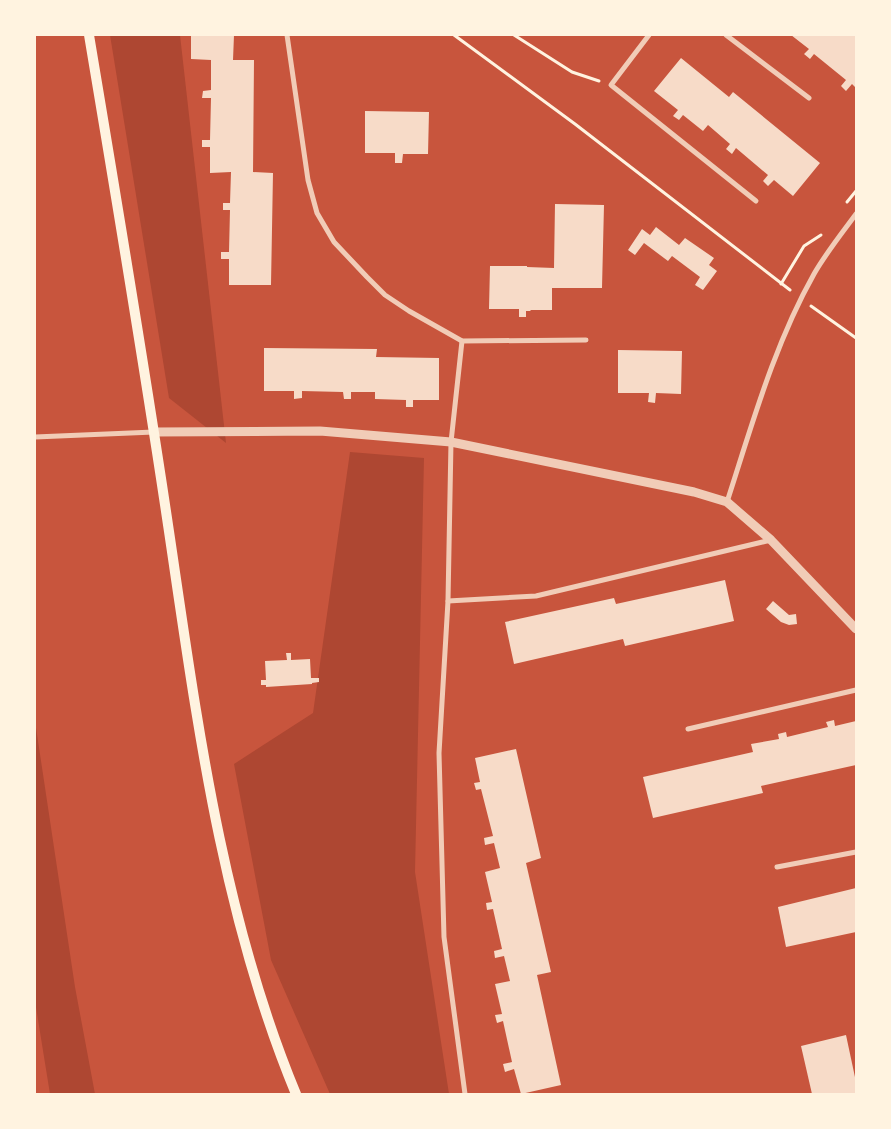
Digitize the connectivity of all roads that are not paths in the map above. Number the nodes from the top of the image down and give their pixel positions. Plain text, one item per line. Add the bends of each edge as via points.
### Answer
1 (90, 35) edge
2 (288, 35) edge
3 (648, 35) edge
4 (726, 35) edge
5 (809, 98) dead end
6 (756, 201) dead end
7 (856, 214) edge
8 (586, 340) dead end
9 (462, 341) junction
10 (154, 432) junction
11 (35, 438) edge
12 (451, 442) junction
13 (727, 502) junction
14 (771, 540) junction
15 (448, 602) junction
16 (856, 629) edge
17 (856, 690) edge
18 (688, 729) dead end
19 (856, 852) edge
20 (777, 867) dead end
21 (296, 1094) edge
22 (464, 1094) edge

1 - 10 main road
2 - 9 street via 308,180 317,213 334,242 385,295
3 - 6 street via 611,85
4 - 5 street
7 - 13 street via 815,272 775,356
8 - 9 street
9 - 12 street
10 - 11 street
10 - 12 street via 320,431
10 - 21 main road via 203,754 224,865 265,1009
12 - 13 street via 694,492
12 - 15 street
13 - 14 street
14 - 15 street via 536,596
14 - 16 street
15 - 22 street via 439,753 444,937
17 - 18 street
19 - 20 street

